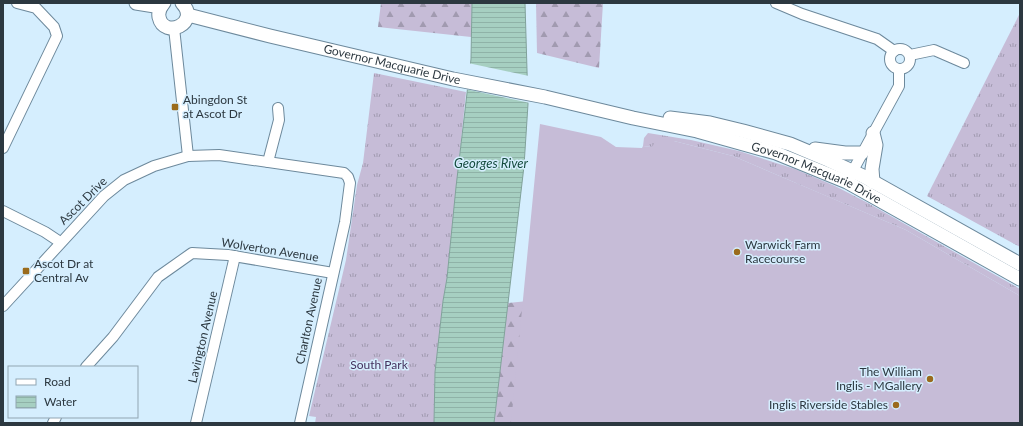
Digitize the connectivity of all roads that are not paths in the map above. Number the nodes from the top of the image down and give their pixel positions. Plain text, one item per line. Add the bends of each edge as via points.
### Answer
1 (17, 3) edge
2 (136, 3) edge
3 (776, 3) edge
4 (163, 4) edge
5 (185, 7) edge
6 (174, 28) junction
7 (894, 51) junction
8 (910, 55) junction
9 (964, 63) dead end
10 (899, 69) junction
11 (278, 108) dead end
12 (597, 109) junction
13 (873, 133) junction
14 (790, 144) junction
15 (3, 148) edge
16 (862, 153) junction
17 (188, 156) junction
18 (268, 162) junction
19 (853, 171) junction
20 (348, 177) joint
21 (847, 182) junction
22 (873, 182) junction
23 (3, 211) edge
24 (60, 242) junction
25 (235, 256) junction
26 (1020, 264) edge
27 (333, 274) junction
28 (1020, 279) edge
29 (3, 306) edge
30 (87, 366) edge
31 (196, 423) edge
32 (300, 423) edge

1 - 15 street via 36,8 54,27 57,36
2 - 4 main road
3 - 7 street via 877,39
4 - 6 main road via 159,16 162,24
5 - 6 main road via 185,22
5 - 12 main road, Governor Macquarie Drive via 270,36 453,79
6 - 17 street
7 - 8 street via 903,49
7 - 10 street via 891,62
8 - 9 street via 934,50
8 - 10 street via 909,65
10 - 13 street via 899,86
11 - 18 street via 279,120
12 - 14 main road, Governor Macquarie Drive via 710,123
12 - 21 main road, Governor Macquarie Drive via 697,131 776,153
13 - 16 street
13 - 22 main road via 876,145 872,169
14 - 16 main road via 844,153
14 - 19 main road, Governor Macquarie Drive
16 - 19 street
17 - 18 street, Ascot Drive via 219,155
17 - 24 street, Ascot Drive via 154,166 124,180 104,196
18 - 20 street, Ascot Drive via 344,173
19 - 21 street
19 - 22 main road, Governor Macquarie Drive
20 - 27 street, Charlton Avenue via 350,183 345,222
21 - 28 main road, Governor Macquarie Drive
22 - 26 main road, Governor Macquarie Drive
23 - 24 street
24 - 29 street, Ascot Drive
25 - 27 street, Wolverton Avenue
25 - 30 street, Wolverton Avenue via 192,253 158,277 114,337
25 - 31 street, Lavington Avenue
27 - 32 street, Charlton Avenue

